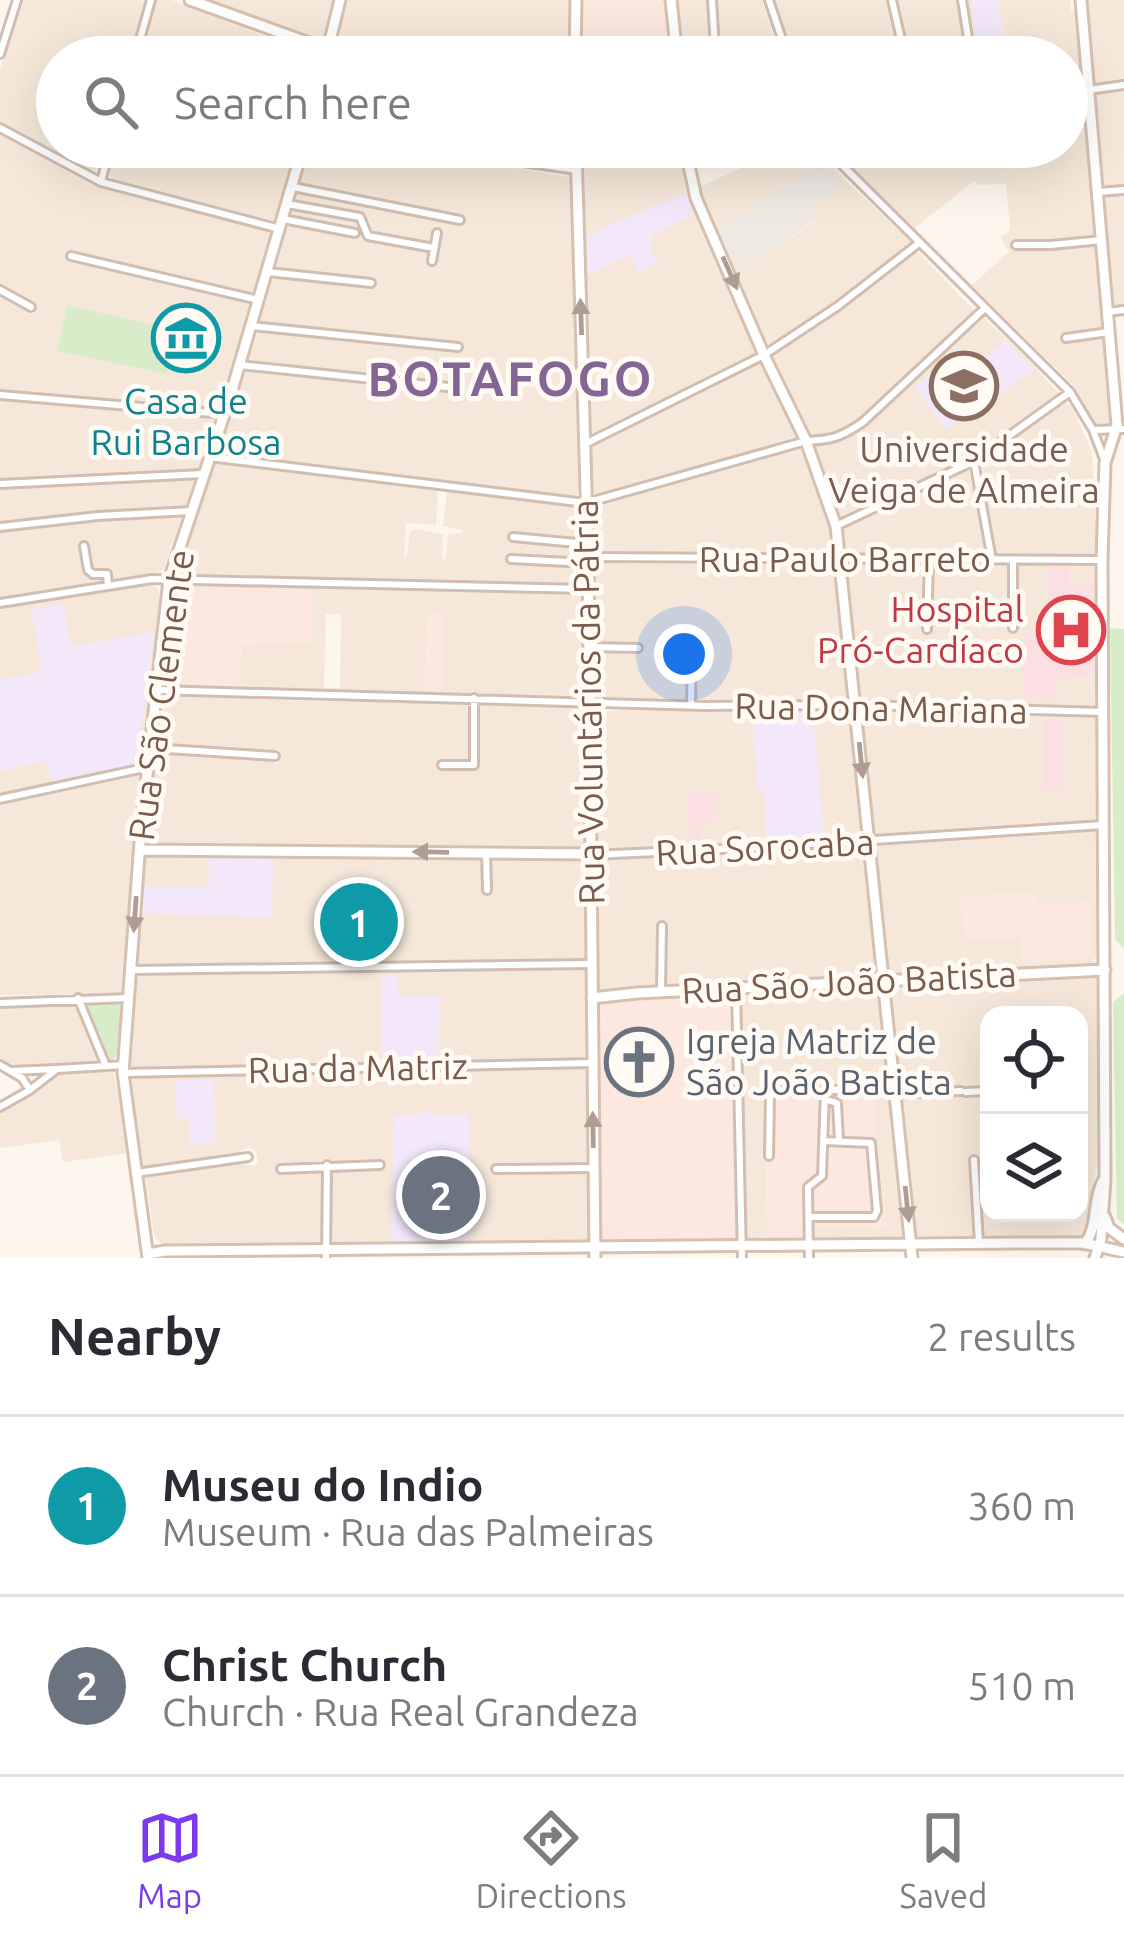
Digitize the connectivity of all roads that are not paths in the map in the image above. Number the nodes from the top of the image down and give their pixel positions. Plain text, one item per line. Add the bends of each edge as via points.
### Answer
1 (17, 0) edge
2 (151, 0) edge
3 (190, 0) edge
4 (340, 0) edge
5 (576, 0) edge
6 (671, 0) edge
7 (712, 0) edge
8 (769, 0) edge
9 (892, 0) edge
10 (962, 0) edge
11 (1082, 0) edge
12 (141, 36) edge
13 (281, 36) edge
14 (331, 36) edge
15 (575, 36) edge
16 (675, 36) edge
17 (714, 36) edge
18 (781, 36) edge
19 (900, 36) edge
20 (968, 36) edge
21 (1085, 36) edge
22 (0, 54) edge
23 (1088, 68) edge
24 (1124, 85) edge
25 (1090, 90) junction
26 (0, 128) edge
27 (36, 147) edge
28 (75, 168) edge
29 (105, 168) edge
30 (297, 168) edge
31 (563, 168) edge
32 (690, 168) edge
33 (845, 168) edge
34 (577, 170) joint
35 (101, 182) junction
36 (292, 187) junction
37 (1124, 190) edge
38 (1098, 192) junction
39 (287, 204) junction
40 (460, 220) dead end
41 (282, 224) junction
42 (356, 233) dead end
43 (437, 233) dead end
44 (1102, 240) junction
45 (919, 243) junction
46 (1016, 245) dead end
47 (434, 248) junction
48 (71, 256) dead end
49 (432, 261) dead end
50 (268, 272) junction
51 (371, 284) dead end
52 (0, 290) edge
53 (259, 300) junction
54 (31, 307) dead end
55 (985, 308) junction
56 (1124, 310) edge
57 (1107, 312) junction
58 (257, 326) junction
59 (1109, 332) junction
60 (1066, 338) dead end
61 (458, 347) dead end
62 (764, 355) junction
63 (239, 365) junction
64 (448, 387) dead end
65 (1070, 392) junction
66 (0, 395) edge
67 (224, 414) junction
68 (1093, 430) junction
69 (1120, 430) edge
70 (806, 441) junction
71 (585, 444) junction
72 (209, 457) junction
73 (974, 461) junction
74 (1105, 463) junction
75 (203, 474) junction
76 (0, 484) edge
77 (586, 503) junction
78 (190, 511) junction
79 (836, 526) junction
80 (0, 527) edge
81 (513, 537) dead end
82 (573, 544) junction
83 (587, 544) junction
84 (84, 546) dead end
85 (511, 559) dead end
86 (588, 560) junction
87 (839, 560) junction
88 (929, 560) junction
89 (992, 560) junction
90 (1012, 560) junction
91 (1102, 560) junction
92 (573, 564) junction
93 (170, 580) junction
94 (109, 586) junction
95 (587, 589) junction
96 (0, 603) edge
97 (927, 611) junction
98 (1013, 612) junction
99 (1013, 628) dead end
100 (927, 629) dead end
101 (692, 638) dead end
102 (588, 647) junction
103 (638, 648) dead end
104 (156, 690) junction
105 (475, 698) junction
106 (589, 701) junction
107 (691, 705) junction
108 (855, 705) junction
109 (1103, 712) junction
110 (151, 748) junction
111 (275, 756) dead end
112 (442, 765) dead end
113 (149, 767) junction
114 (0, 799) edge
115 (1103, 825) junction
116 (869, 841) junction
117 (140, 850) junction
118 (486, 853) junction
119 (590, 854) junction
120 (487, 890) dead end
121 (662, 926) dead end
122 (592, 964) junction
123 (131, 970) junction
124 (1106, 970) junction
125 (882, 982) junction
126 (736, 988) junction
127 (661, 992) junction
128 (78, 998) junction
129 (129, 998) junction
130 (592, 998) junction
131 (0, 1003) edge
132 (592, 1063) junction
133 (0, 1064) edge
134 (106, 1066) junction
135 (57, 1069) junction
136 (123, 1069) junction
137 (12, 1071) junction
138 (30, 1090) junction
139 (891, 1090) junction
140 (980, 1091) edge
141 (825, 1095) junction
142 (0, 1106) edge
143 (823, 1141) junction
144 (839, 1142) junction
145 (769, 1156) dead end
146 (248, 1157) dead end
147 (974, 1160) dead end
148 (327, 1165) junction
149 (380, 1165) dead end
150 (594, 1168) junction
151 (281, 1169) dead end
152 (496, 1169) dead end
153 (136, 1173) junction
154 (1105, 1179) junction
155 (1104, 1215) junction
156 (809, 1217) junction
157 (1124, 1239) edge
158 (911, 1243) junction
159 (980, 1243) junction
160 (1015, 1243) junction
161 (1085, 1244) junction
162 (810, 1245) junction
163 (860, 1245) junction
164 (326, 1248) edge
165 (681, 1252) edge
166 (741, 1252) edge
167 (1097, 1252) edge
168 (292, 1253) edge
169 (397, 1253) edge
170 (439, 1253) edge
171 (537, 1253) edge
172 (595, 1253) edge
173 (1124, 1253) edge
174 (148, 1256) edge
175 (809, 1258) edge
176 (862, 1258) edge
177 (912, 1258) edge
178 (1015, 1258) edge
179 (1114, 1258) edge

1 - 22 street
2 - 12 street
3 - 13 main road
4 - 14 main road
5 - 15 main road
6 - 16 main road
7 - 17 street
8 - 18 street
9 - 19 street
10 - 20 street
11 - 21 main road
23 - 25 main road
24 - 25 street
25 - 38 main road
26 - 27 street
28 - 35 street
29 - 35 street
30 - 36 main road, Rua São Clemente
31 - 34 street
32 -> 62 main road
33 - 45 street
71 -> 34 main road, Rua Voluntários da Pátria
35 - 41 street
36 - 39 main road, Rua São Clemente
36 - 40 street
37 - 38 street
38 - 44 main road
39 - 41 main road, Rua São Clemente
39 - 47 street via 360,218 368,236
41 - 42 street
41 - 50 main road, Rua São Clemente
43 - 47 street
44 - 46 street
44 - 57 main road
45 - 55 street
45 - 62 street
47 - 49 street
48 - 53 street
50 - 51 street
50 - 53 main road, Rua São Clemente
52 - 54 street
53 - 58 main road, Rua São Clemente
55 - 65 street
55 - 70 street via 863,422 832,440
56 - 57 street
57 - 59 main road
58 - 61 street
58 - 63 main road, Rua São Clemente
59 - 60 street
59 - 69 main road
62 - 70 main road
62 - 71 street
63 - 64 street
63 - 67 main road, Rua São Clemente
65 - 68 street
65 - 73 street
66 - 67 street
67 - 72 main road, Rua São Clemente
68 - 69 street
68 - 74 street
69 - 74 main road
70 - 77 street
70 - 79 main road
71 - 77 main road, Rua Voluntários da Pátria
72 - 75 main road, Rua São Clemente
72 - 77 street
73 - 79 street
73 - 89 street
74 - 91 main road
75 - 76 street
75 - 78 main road, Rua São Clemente
77 - 83 main road, Rua Voluntários da Pátria
78 - 80 street
78 - 93 main road, Rua São Clemente
79 - 87 main road
81 - 82 street
82 - 83 street
82 - 92 street
83 - 86 main road, Rua Voluntários da Pátria
84 - 94 street via 88,570 106,574
85 - 92 street, Rua Paulo Barreto
86 - 87 street, Rua Paulo Barreto
86 - 92 street, Rua Paulo Barreto
86 - 95 main road, Rua Voluntários da Pátria
87 - 88 street, Rua Paulo Barreto
87 - 108 main road
88 - 89 street, Rua Paulo Barreto
88 - 97 street
89 - 90 street, Rua Paulo Barreto
90 - 91 street, Rua Paulo Barreto
90 - 98 street
91 - 109 main road
93 - 94 street
93 - 95 street
93 - 104 main road, Rua São Clemente
94 - 96 street
95 - 102 main road, Rua Voluntários da Pátria
97 - 98 street
97 - 100 street
98 - 99 street
101 - 107 street
102 - 103 street
102 - 106 main road, Rua Voluntários da Pátria
104 - 105 street, Rua Dona Mariana
104 - 110 main road, Rua São Clemente
105 - 106 street, Rua Dona Mariana
105 - 112 street via 474,764
106 - 107 street, Rua Dona Mariana
106 - 119 main road, Rua Voluntários da Pátria
107 - 108 street, Rua Dona Mariana
108 - 109 street, Rua Dona Mariana
108 -> 116 main road
109 - 115 main road
110 - 111 street
110 - 113 main road, Rua São Clemente
113 - 114 street
113 - 117 main road, Rua São Clemente
115 - 116 street, Rua Sorocaba
115 - 124 main road
116 - 119 street, Rua Sorocaba
116 - 125 main road
118 -> 117 main road, Rua Sorocaba
117 -> 123 main road, Rua São Clemente
118 - 119 main road, Rua Sorocaba
118 - 120 street
119 - 122 main road, Rua Voluntários da Pátria
121 - 127 street
122 - 123 street
122 - 130 main road, Rua Voluntários da Pátria
123 - 129 main road, Rua São Clemente
124 - 125 main road, Rua São João Batista
124 - 154 main road
125 - 126 main road, Rua São João Batista
125 - 139 main road
126 - 127 main road, Rua São João Batista
126 - 166 street
127 - 130 main road, Rua São João Batista
128 - 129 street
128 - 131 street
128 - 134 street
129 - 136 main road, Rua São Clemente
130 - 132 main road, Rua Voluntários da Pátria
132 - 136 street, Rua da Matriz
150 -> 132 main road, Rua Voluntários da Pátria
133 - 137 street
134 - 135 street, Rua da Matriz
134 - 136 street, Rua da Matriz
135 - 137 street, Rua da Matriz
135 - 138 street
136 - 153 main road, Rua São Clemente
137 - 138 street
138 - 142 street
139 - 140 street
139 - 141 street
139 -> 158 main road
141 - 143 street
141 - 144 street via 838,1102
141 - 145 street via 770,1094
143 - 144 street
143 - 156 street via 822,1176 808,1187
144 - 156 street via 873,1146 876,1215
146 - 153 street
147 - 159 street
148 - 149 street
148 - 151 street
148 - 164 street
150 - 152 street
150 - 172 main road, Rua Voluntários da Pátria
153 - 174 main road, Rua São Clemente
154 - 155 main road
154 - 161 main road
155 - 157 main road
155 - 167 main road
156 - 162 street
158 - 159 main road
158 - 163 main road
158 - 177 main road
159 - 160 main road
160 - 161 main road
160 - 178 street
161 - 167 main road
162 - 163 main road
162 - 166 main road
162 - 175 street
163 - 176 street
164 - 168 main road
164 - 169 main road
165 - 166 main road
165 - 172 main road
167 - 173 main road
168 - 174 main road
169 - 170 main road
170 - 171 main road
171 - 172 main road
173 - 179 main road

